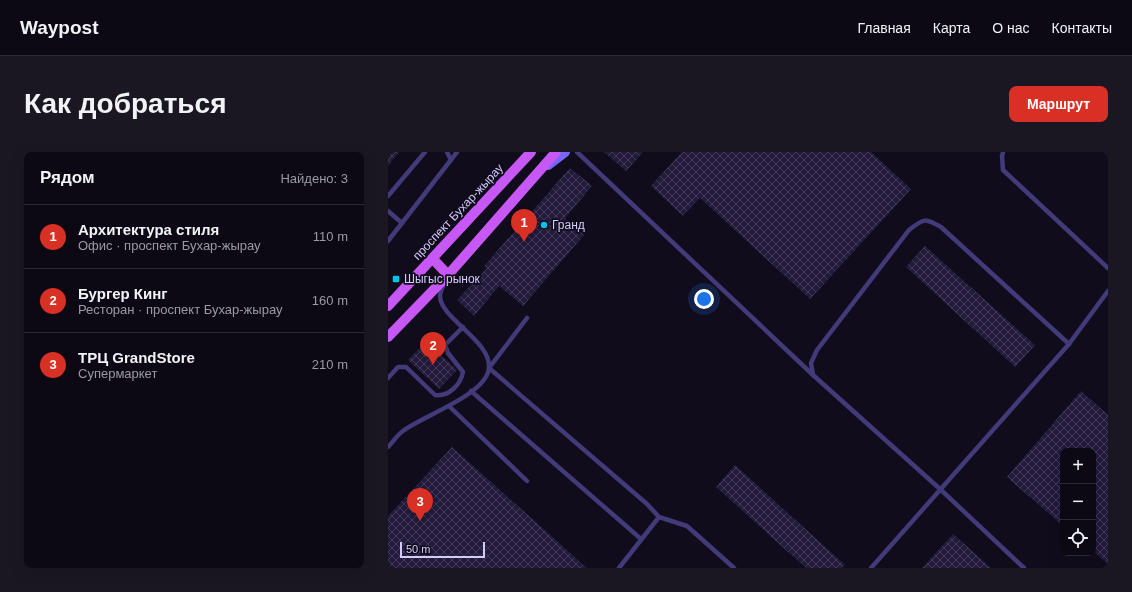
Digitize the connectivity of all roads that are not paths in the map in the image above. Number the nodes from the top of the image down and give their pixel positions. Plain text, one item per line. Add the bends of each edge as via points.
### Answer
1 (425, 152) edge
2 (447, 152) edge
3 (458, 152) edge
4 (531, 152) edge
5 (556, 152) edge
6 (565, 152) edge
7 (577, 152) edge
8 (1003, 152) edge
9 (451, 160) junction
10 (535, 175) junction
11 (388, 196) edge
12 (388, 212) edge
13 (402, 223) junction
14 (388, 241) edge
15 (433, 259) junction
16 (1108, 268) edge
17 (448, 275) junction
18 (1108, 291) edge
19 (388, 306) edge
20 (527, 318) dead end
21 (463, 327) junction
22 (388, 337) edge
23 (1069, 344) junction
24 (490, 368) junction
25 (813, 375) junction
26 (388, 378) edge
27 (471, 391) junction
28 (450, 407) junction
29 (388, 447) edge
30 (527, 481) dead end
31 (940, 489) junction
32 (659, 517) junction
33 (640, 539) junction
34 (619, 568) edge
35 (734, 568) edge
36 (871, 568) edge
37 (1024, 568) edge

1 - 11 lane
2 - 9 lane
3 - 9 lane
4 - 15 main road, проспект Бухар-жырау
5 - 10 main road
6 - 10 street
7 - 25 lane
8 - 16 lane via 1003,170
9 - 13 lane
10 - 17 main road
12 - 13 lane
13 - 14 lane
15 - 17 main road
15 - 19 main road, проспект Бухар-жырау
17 - 21 lane via 440,296 443,306
17 - 22 main road
18 - 23 lane
20 - 24 lane
21 - 24 lane via 482,347
21 - 26 lane via 445,345 463,372 462,379 447,393 435,395 406,367 398,367
23 - 25 lane via 941,227 929,220 921,220 909,230 817,350 811,363
23 - 31 lane
24 - 27 lane via 481,383
24 - 32 lane
25 - 31 lane
27 - 28 lane
27 - 33 lane
28 - 29 lane via 403,431
28 - 30 lane
31 - 36 lane
31 - 37 lane
32 - 33 lane
32 - 35 lane via 687,526
33 - 34 lane

